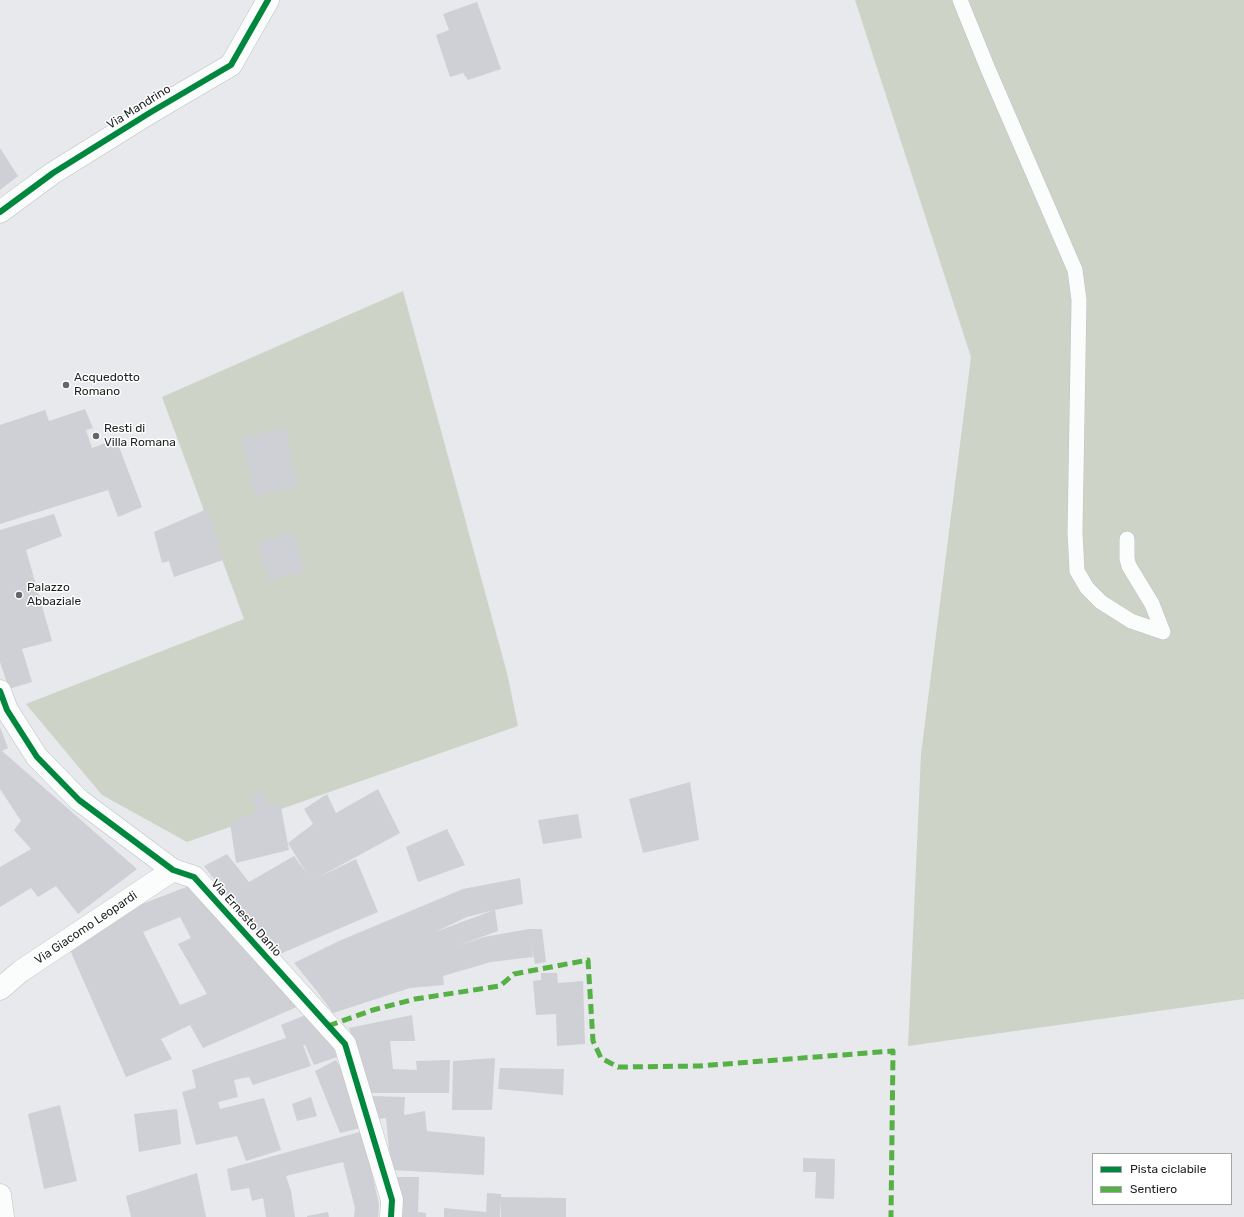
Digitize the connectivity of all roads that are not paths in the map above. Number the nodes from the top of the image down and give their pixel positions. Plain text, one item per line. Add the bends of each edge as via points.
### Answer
1 (268, 0) edge
2 (960, 0) edge
3 (0, 212) edge
4 (1127, 539) dead end
5 (0, 692) edge
6 (173, 870) junction
7 (0, 989) edge
8 (0, 1195) edge
9 (3, 1217) edge
10 (391, 1217) edge

1 - 3 street, Via Mandrino via 231,64 53,173
2 - 4 lane via 1074,270 1079,300 1074,532 1078,571 1087,588 1101,602 1131,621 1163,632 1152,604 1129,566
5 - 6 street, Via Ernesto Danio via 7,710 36,757 79,800
6 - 7 street, Via Giacomo Leopardi via 21,971
6 - 10 street, Via Ernesto Danio via 194,877 345,1044 392,1200
8 - 9 street

